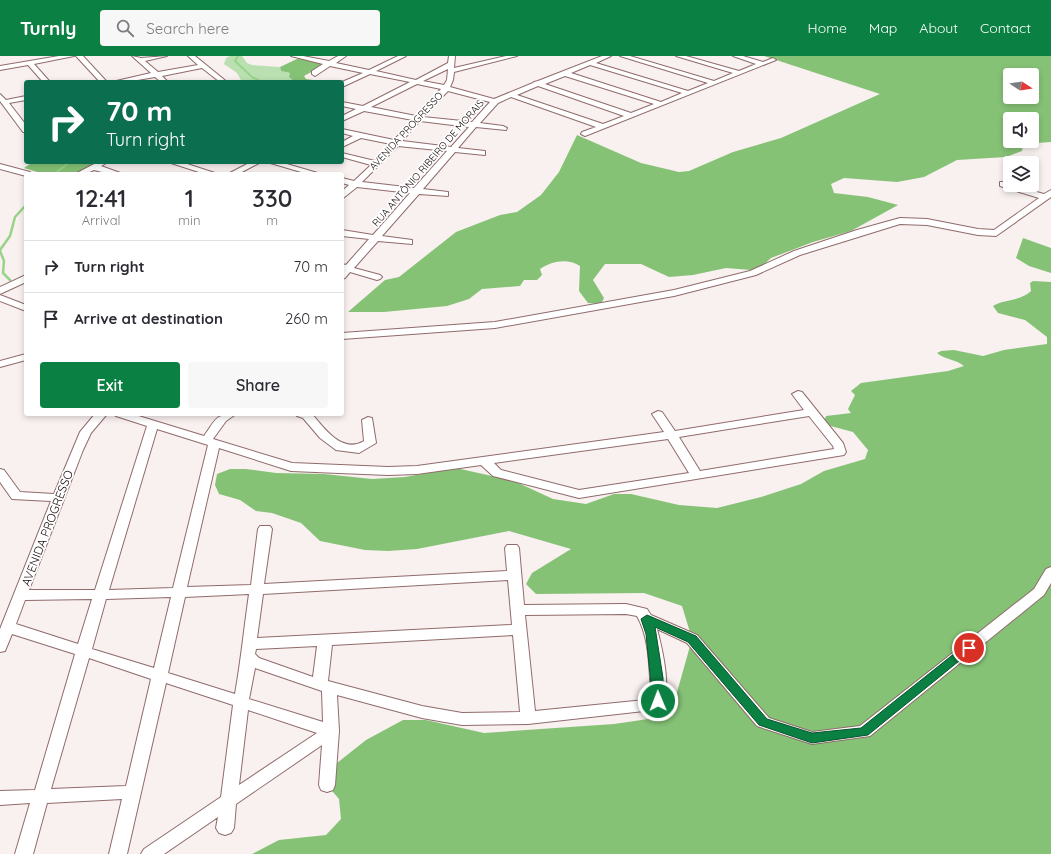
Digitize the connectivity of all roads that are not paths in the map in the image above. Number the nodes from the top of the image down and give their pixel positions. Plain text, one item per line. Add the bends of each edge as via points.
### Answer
1 (71, 56) edge
2 (79, 56) edge
3 (164, 56) edge
4 (191, 56) edge
5 (294, 56) edge
6 (343, 56) edge
7 (403, 56) edge
8 (514, 56) edge
9 (608, 56) edge
10 (623, 56) edge
11 (679, 56) edge
12 (736, 56) edge
13 (138, 58) edge
14 (491, 58) edge
15 (773, 60) dead end
16 (451, 61) edge
17 (29, 63) junction
18 (328, 63) junction
19 (589, 63) junction
20 (763, 64) junction
21 (203, 66) junction
22 (0, 68) edge
23 (368, 73) junction
24 (563, 73) junction
25 (739, 73) junction
26 (315, 74) dead end
27 (156, 75) junction
28 (45, 80) edge
29 (102, 80) edge
30 (127, 80) edge
31 (162, 80) edge
32 (221, 80) edge
33 (414, 82) junction
34 (536, 83) junction
35 (714, 83) junction
36 (344, 84) edge
37 (446, 88) junction
38 (688, 93) junction
39 (509, 94) junction
40 (24, 98) edge
41 (2, 99) edge
42 (495, 101) junction
43 (344, 104) edge
44 (661, 104) junction
45 (362, 108) junction
46 (632, 116) junction
47 (344, 118) edge
48 (418, 119) junction
49 (475, 125) junction
50 (24, 127) edge
51 (604, 127) junction
52 (503, 128) dead end
53 (344, 131) edge
54 (584, 134) dead end
55 (360, 135) junction
56 (396, 143) junction
57 (344, 144) edge
58 (453, 150) junction
59 (482, 153) dead end
60 (344, 156) edge
61 (100, 164) edge
62 (179, 164) edge
63 (253, 164) edge
64 (279, 164) edge
65 (377, 164) junction
66 (0, 166) edge
67 (94, 167) junction
68 (84, 172) edge
69 (112, 172) edge
70 (207, 172) edge
71 (236, 172) edge
72 (309, 172) edge
73 (24, 173) edge
74 (344, 181) edge
75 (356, 184) junction
76 (416, 191) junction
77 (1036, 192) edge
78 (344, 194) edge
79 (445, 194) dead end
80 (1048, 195) edge
81 (344, 233) edge
82 (376, 237) junction
83 (409, 242) dead end
84 (344, 270) edge
85 (377, 277) dead end
86 (24, 279) edge
87 (0, 291) edge
88 (0, 298) edge
89 (23, 308) edge
90 (0, 309) edge
91 (344, 336) edge
92 (24, 358) edge
93 (0, 364) edge
94 (798, 394) dead end
95 (811, 412) junction
96 (658, 414) dead end
97 (99, 416) edge
98 (126, 416) edge
99 (227, 416) edge
100 (308, 416) edge
101 (368, 420) dead end
102 (152, 425) junction
103 (671, 435) junction
104 (210, 442) junction
105 (484, 461) junction
106 (0, 473) edge
107 (697, 475) junction
108 (59, 498) junction
109 (265, 529) dead end
110 (512, 548) dead end
111 (1051, 572) edge
112 (513, 575) junction
113 (258, 589) junction
114 (178, 592) junction
115 (21, 595) junction
116 (100, 595) junction
117 (517, 610) junction
118 (647, 619) junction
119 (8, 628) junction
120 (518, 630) junction
121 (325, 642) junction
122 (0, 648) edge
123 (249, 651) junction
124 (83, 652) junction
125 (159, 676) junction
126 (324, 686) junction
127 (240, 702) junction
128 (528, 718) junction
129 (331, 731) junction
130 (327, 785) dead end
131 (132, 792) junction
132 (41, 797) junction
133 (0, 798) edge
134 (228, 800) junction
135 (225, 828) dead end
136 (24, 854) edge
137 (118, 854) edge
138 (150, 854) edge

1 - 17 street
2 - 29 street
3 - 13 street
4 - 21 street
5 - 18 street
6 - 18 street
7 - 23 street
8 - 14 street
9 - 19 street, RUA ANTÔNIO RIBEIRO DE MORAIS
10 - 35 street
11 - 25 street
12 - 20 street
13 - 27 street
14 - 16 street
15 - 20 street
16 - 33 street
16 - 37 street, AVENIDA PROGRESSO via 450,80
17 - 22 street
17 - 28 street
18 - 23 street
18 - 26 street via 314,72
19 - 24 street, RUA ANTÔNIO RIBEIRO DE MORAIS
19 - 38 street
20 - 25 street
21 - 27 street
21 - 32 street
23 - 33 street
23 - 36 street
24 - 34 street, RUA ANTÔNIO RIBEIRO DE MORAIS
24 - 44 street
25 - 35 street
27 - 30 street
27 - 31 street
33 - 37 street
33 - 45 street
34 - 39 street, RUA ANTÔNIO RIBEIRO DE MORAIS
34 - 46 street
35 - 38 street
37 - 42 street
37 - 48 street, AVENIDA PROGRESSO
38 - 44 street
39 - 42 street, RUA ANTÔNIO RIBEIRO DE MORAIS
39 - 51 street
40 - 41 street
41 - 50 street
42 - 49 street, RUA ANTÔNIO RIBEIRO DE MORAIS
43 - 45 street
44 - 46 street
45 - 47 street
45 - 48 street
46 - 51 street
48 - 49 street
48 - 56 street, AVENIDA PROGRESSO
49 - 52 street
49 - 58 street, RUA ANTÔNIO RIBEIRO DE MORAIS
51 - 54 street
53 - 55 street
55 - 56 street
55 - 57 street
56 - 58 street
56 - 65 street, AVENIDA PROGRESSO
58 - 59 street
58 - 76 street, RUA ANTÔNIO RIBEIRO DE MORAIS
60 - 65 street
61 - 67 street
62 - 70 street
63 - 71 street
64 - 72 street
65 - 75 street, AVENIDA PROGRESSO
66 - 73 street
67 - 68 street
67 - 69 street
74 - 75 street
75 - 76 street
75 - 78 street, AVENIDA PROGRESSO
76 - 79 street
76 - 82 street, RUA ANTÔNIO RIBEIRO DE MORAIS
77 - 80 street
80 - 91 street via 996,233 973,232 927,222 900,221 797,253 753,273 668,295 495,325
81 - 82 street
82 - 83 street
82 - 84 street, RUA ANTÔNIO RIBEIRO DE MORAIS
84 - 85 street
86 - 87 street
88 - 89 street
89 - 90 street
92 - 93 street
94 - 95 street
95 - 103 street
95 - 107 street via 839,446 840,452
96 - 103 street
97 - 108 street, AVENIDA PROGRESSO via 86,432
98 - 102 street
99 - 104 street via 222,419
100 - 101 street via 324,436 340,447 359,449 370,442
102 - 104 street
102 - 116 street
103 - 105 street
103 - 107 street
104 - 105 street via 286,465 305,468 404,471
104 - 114 street
105 - 107 street via 497,474 575,493
106 - 108 street via 16,496
108 - 115 street, AVENIDA PROGRESSO
109 - 113 street
110 - 112 street
111 - 118 street via 1039,592 864,732 812,738 763,722 692,639
112 - 113 street
112 - 117 street
113 - 114 street
113 - 123 street
114 - 116 street
114 - 125 street
115 - 116 street
115 - 119 street, AVENIDA PROGRESSO
116 - 124 street
117 - 118 street via 636,609
117 - 120 street
118 - 128 street via 659,693 655,704
119 - 122 street, AVENIDA PROGRESSO
119 - 124 street
120 - 121 street
120 - 128 street
121 - 123 street
121 - 126 street
123 - 126 street via 254,662
123 - 127 street
124 - 125 street
124 - 132 street
125 - 127 street
125 - 131 street
126 - 128 street via 441,716 462,719
126 - 129 street
127 - 129 street
127 - 134 street
129 - 130 street
129 - 134 street
131 - 132 street
131 - 137 street
132 - 133 street
132 - 136 street
134 - 135 street
134 - 138 street

